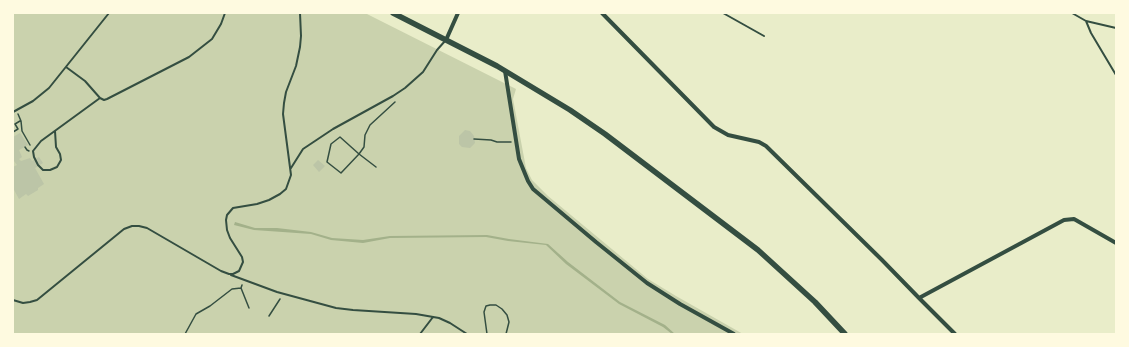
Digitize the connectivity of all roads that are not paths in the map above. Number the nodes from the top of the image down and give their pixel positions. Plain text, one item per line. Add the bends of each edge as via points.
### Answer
1 (109, 13) edge
2 (225, 13) edge
3 (300, 13) edge
4 (393, 13) edge
5 (458, 13) edge
6 (602, 13) edge
7 (723, 13) edge
8 (1072, 13) edge
9 (1086, 21) junction
10 (1116, 28) edge
11 (764, 36) dead end
12 (446, 40) junction
13 (66, 67) junction
14 (505, 71) junction
15 (1116, 75) edge
16 (100, 98) junction
17 (14, 111) edge
18 (55, 131) junction
19 (291, 168) junction
20 (1116, 243) edge
21 (228, 274) junction
22 (919, 298) junction
23 (13, 300) edge
24 (433, 317) junction
25 (420, 334) edge
26 (467, 334) edge
27 (734, 334) edge
28 (845, 334) edge
29 (955, 334) edge

1 - 13 lane
2 - 16 lane via 212,39 189,57 107,99
3 - 19 lane via 300,47 286,92 283,114
4 - 12 main road
5 - 12 street
6 - 22 street via 714,127 728,135 766,146
7 - 11 lane
8 - 9 lane
9 - 10 lane
9 - 15 lane
12 - 14 main road
12 - 19 lane via 423,72 405,88 303,149
13 - 16 lane via 85,81
13 - 17 lane via 42,95
14 - 27 street via 519,159 533,189 647,283
14 - 28 main road via 605,134 758,250 815,302
16 - 18 lane
18 - 18 lane via 41,141 33,151 38,165 43,170 57,167 61,160 56,147
19 - 21 lane via 289,182 280,194 263,202 233,208 229,212 226,220 227,230 242,257 242,262 239,271
20 - 22 street via 1074,219 1064,220
21 - 23 lane via 147,228 132,226 124,229 36,300 23,303
21 - 24 lane via 336,308
22 - 29 street
24 - 25 lane
24 - 26 lane via 450,323

